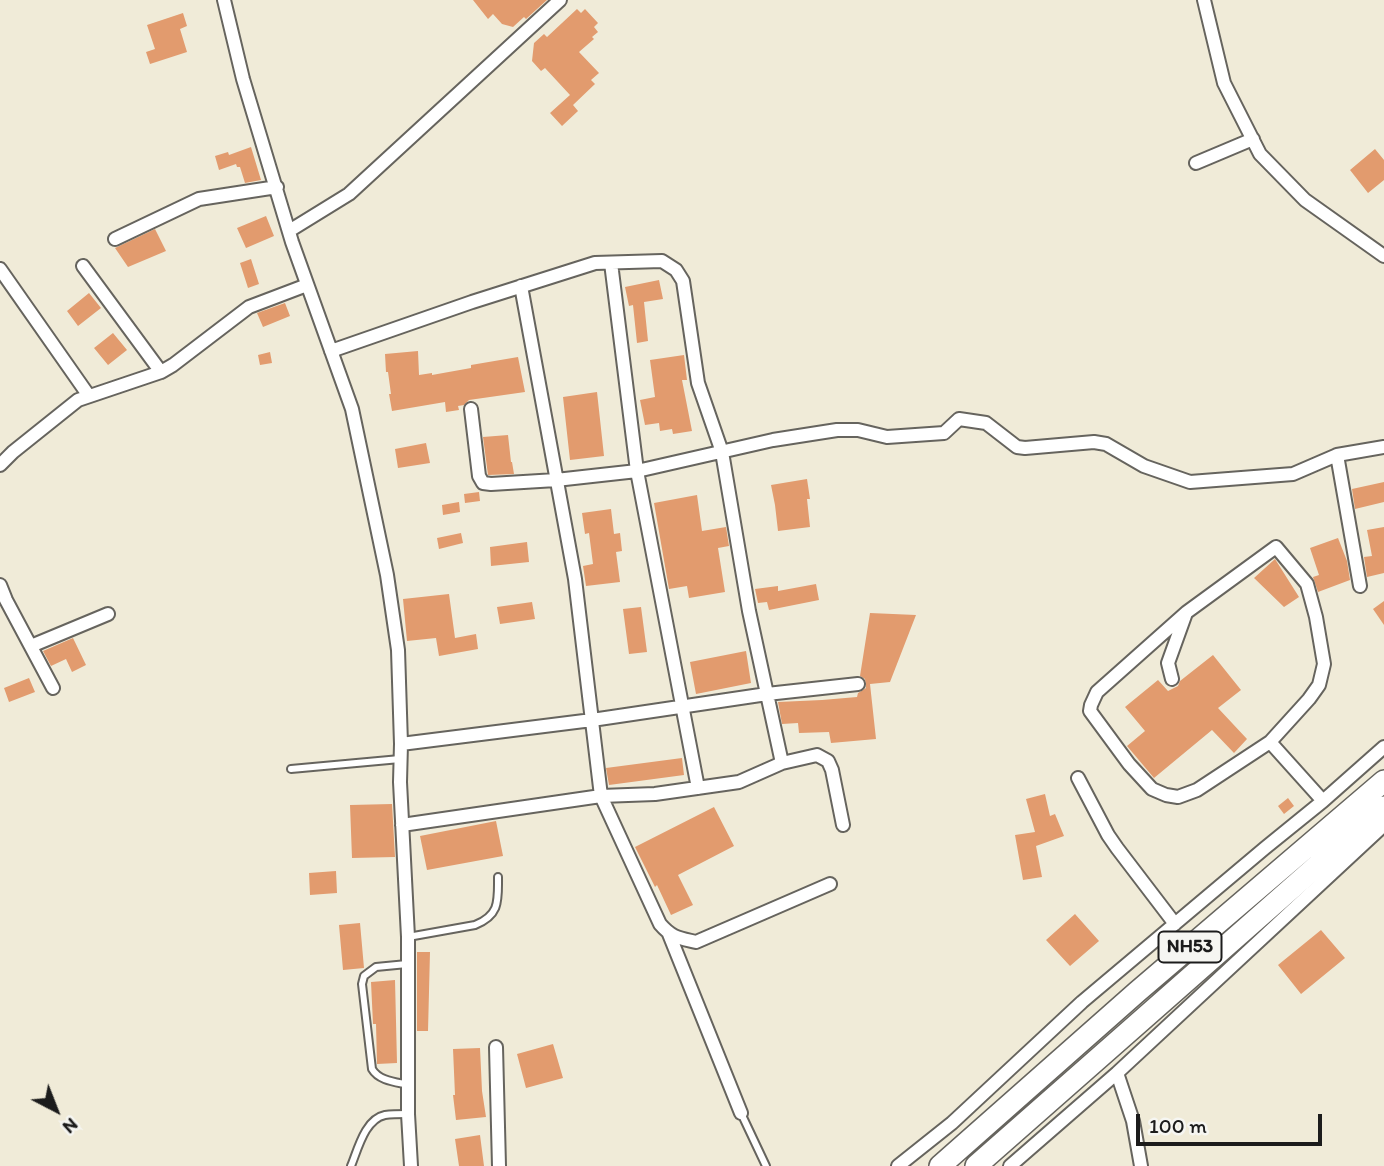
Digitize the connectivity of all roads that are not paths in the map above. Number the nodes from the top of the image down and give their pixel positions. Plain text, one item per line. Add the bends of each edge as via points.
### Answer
1 (224, 0) edge
2 (560, 0) edge
3 (1204, 0) edge
4 (1253, 139) junction
5 (1196, 163) dead end
6 (277, 187) junction
7 (289, 230) junction
8 (115, 239) dead end
9 (1384, 257) edge
10 (611, 263) junction
11 (83, 266) dead end
12 (0, 270) edge
13 (307, 285) junction
14 (521, 286) junction
15 (331, 351) junction
16 (161, 372) junction
17 (89, 396) junction
18 (471, 409) dead end
19 (1384, 447) edge
20 (722, 452) junction
21 (1337, 455) junction
22 (0, 465) edge
23 (637, 471) junction
24 (556, 480) junction
25 (0, 585) edge
26 (1360, 586) dead end
27 (1187, 612) junction
28 (108, 614) dead end
29 (31, 646) junction
30 (1172, 679) dead end
31 (858, 684) dead end
32 (53, 688) dead end
33 (767, 694) junction
34 (682, 707) junction
35 (592, 720) junction
36 (1270, 742) junction
37 (401, 744) junction
38 (1384, 747) edge
39 (401, 759) junction
40 (782, 763) junction
41 (291, 769) dead end
42 (1078, 778) dead end
43 (1384, 781) edge
44 (698, 788) junction
45 (601, 796) junction
46 (1323, 801) junction
47 (1384, 822) edge
48 (402, 825) junction
49 (843, 825) dead end
50 (498, 877) dead end
51 (830, 884) dead end
52 (1175, 924) junction
53 (668, 934) junction
54 (408, 937) junction
55 (407, 964) junction
56 (496, 1047) dead end
57 (1117, 1073) junction
58 (409, 1085) junction
59 (741, 1113) joint
60 (408, 1114) junction
61 (980, 1163) edge
62 (351, 1166) edge
63 (411, 1166) edge
64 (499, 1166) edge
65 (766, 1166) edge
66 (898, 1166) edge
67 (940, 1166) edge
68 (1010, 1166) edge
69 (1141, 1166) edge

1 - 6 street
2 - 7 street via 349,194
3 - 4 street via 1224,83
4 - 5 street
4 - 9 street via 1260,154 1305,200
6 - 7 street
6 - 8 street via 200,199
7 - 13 street
10 - 14 street via 595,263
10 - 20 street via 662,261 683,281 698,383
10 - 23 street
11 - 16 street
12 - 17 street
13 - 15 street
13 - 16 street via 248,307
14 - 15 street
14 - 24 street
15 - 37 street via 352,409 387,575 398,649
16 - 17 street
17 - 22 street via 78,400
18 - 24 street via 483,483
19 - 21 street
20 - 21 street via 836,430 887,437 944,433 960,419 986,423 1017,447 1106,444 1144,466 1189,482 1293,474
20 - 23 street
20 - 33 street
21 - 26 street
23 - 24 street
23 - 34 street
24 - 35 street via 575,579
25 - 29 street
27 - 30 street via 1168,663
27 - 36 street via 1276,547 1307,584 1324,664 1309,699
27 - 36 street via 1097,692 1090,711 1129,764 1152,789 1166,795 1178,797 1197,790
28 - 29 street
29 - 32 street
31 - 33 street
33 - 34 street
33 - 40 street
34 - 35 street
34 - 44 street
35 - 37 street
35 - 45 street
36 - 46 street
37 - 39 street
38 - 46 street
39 - 41 lane
39 - 48 street
40 - 44 street via 739,782
40 - 49 street via 817,755 828,761
42 - 52 street via 1116,848
43 - 67 highway, NH53
44 - 45 street
45 - 48 street
45 - 53 street
46 - 52 street
47 - 57 street
47 - 61 highway, NH53
48 - 54 street
50 - 54 lane via 498,904 485,921
51 - 53 street via 696,942
52 - 66 street
53 - 59 street
54 - 55 street
55 - 58 street
55 - 58 lane via 376,967 364,976 362,984 374,1074
56 - 64 street
57 - 68 street
57 - 69 street
58 - 60 street
59 - 65 lane
60 - 62 lane via 375,1119
60 - 63 street

